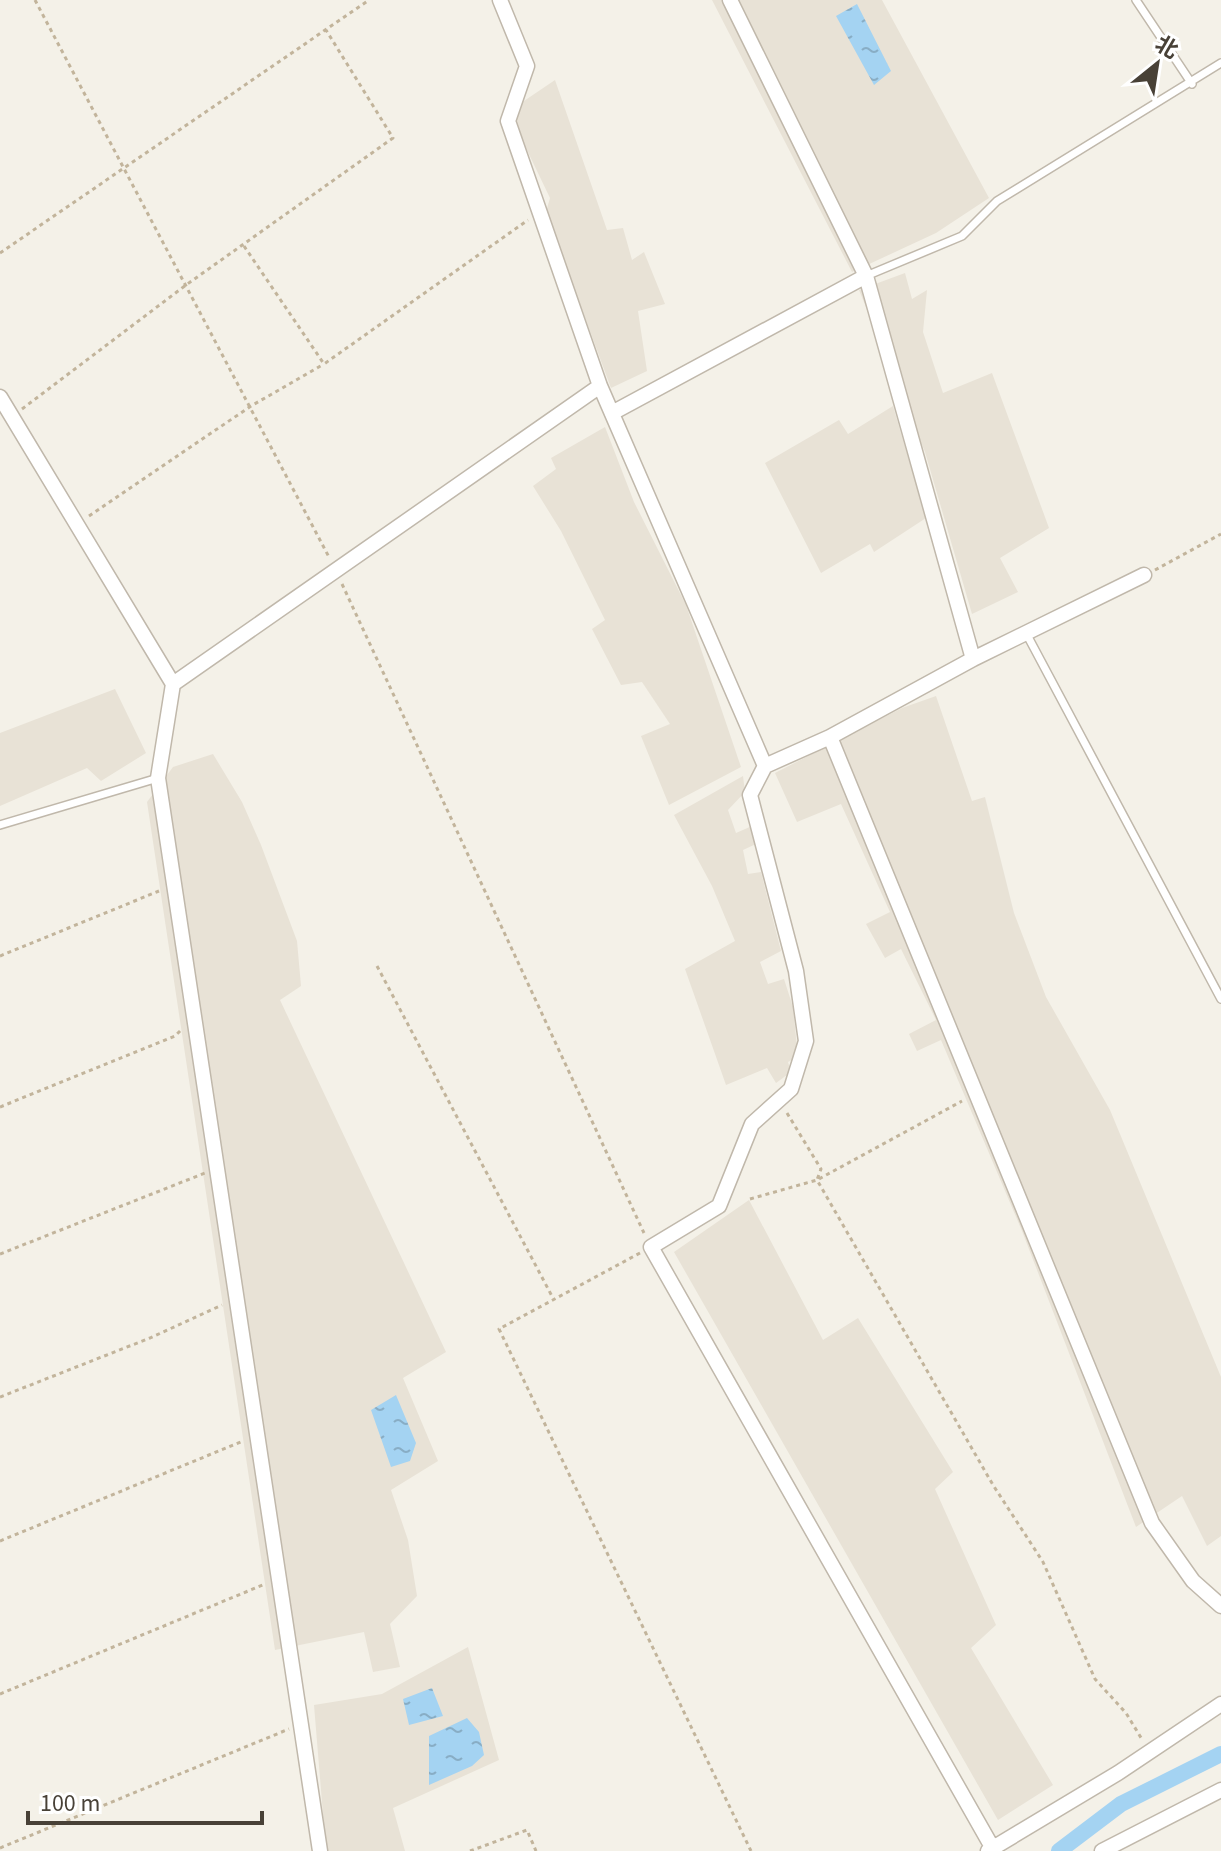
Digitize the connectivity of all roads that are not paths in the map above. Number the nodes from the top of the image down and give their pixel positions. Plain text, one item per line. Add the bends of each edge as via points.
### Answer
1 (500, 0) edge
2 (730, 0) edge
3 (1136, 0) edge
4 (1221, 63) edge
5 (1192, 84) junction
6 (866, 276) junction
7 (600, 386) junction
8 (0, 397) edge
9 (612, 413) junction
10 (1144, 575) road end
11 (1026, 633) junction
12 (973, 659) junction
13 (173, 684) junction
14 (830, 737) junction
15 (765, 766) junction
16 (158, 778) junction
17 (0, 825) edge
18 (1221, 999) edge
19 (1221, 1606) edge
20 (1221, 1704) edge
21 (1221, 1790) edge
22 (990, 1849) edge
23 (320, 1851) edge
24 (1102, 1851) edge

1 - 7 street via 527,66 508,121
2 - 6 street
3 - 5 lane
4 - 5 lane
5 - 6 lane via 997,201 962,236
6 - 9 street
6 - 12 street
7 - 9 street
7 - 13 street
8 - 13 street
9 - 15 street
10 - 11 street
11 - 12 street
11 - 18 lane
12 - 14 street
13 - 16 street
14 - 15 street
14 - 19 street via 1152,1523 1193,1581
15 - 22 street via 750,795 796,971 806,1041 791,1089 752,1124 719,1206 651,1247
16 - 17 lane
16 - 23 street
20 - 22 street
21 - 24 street

